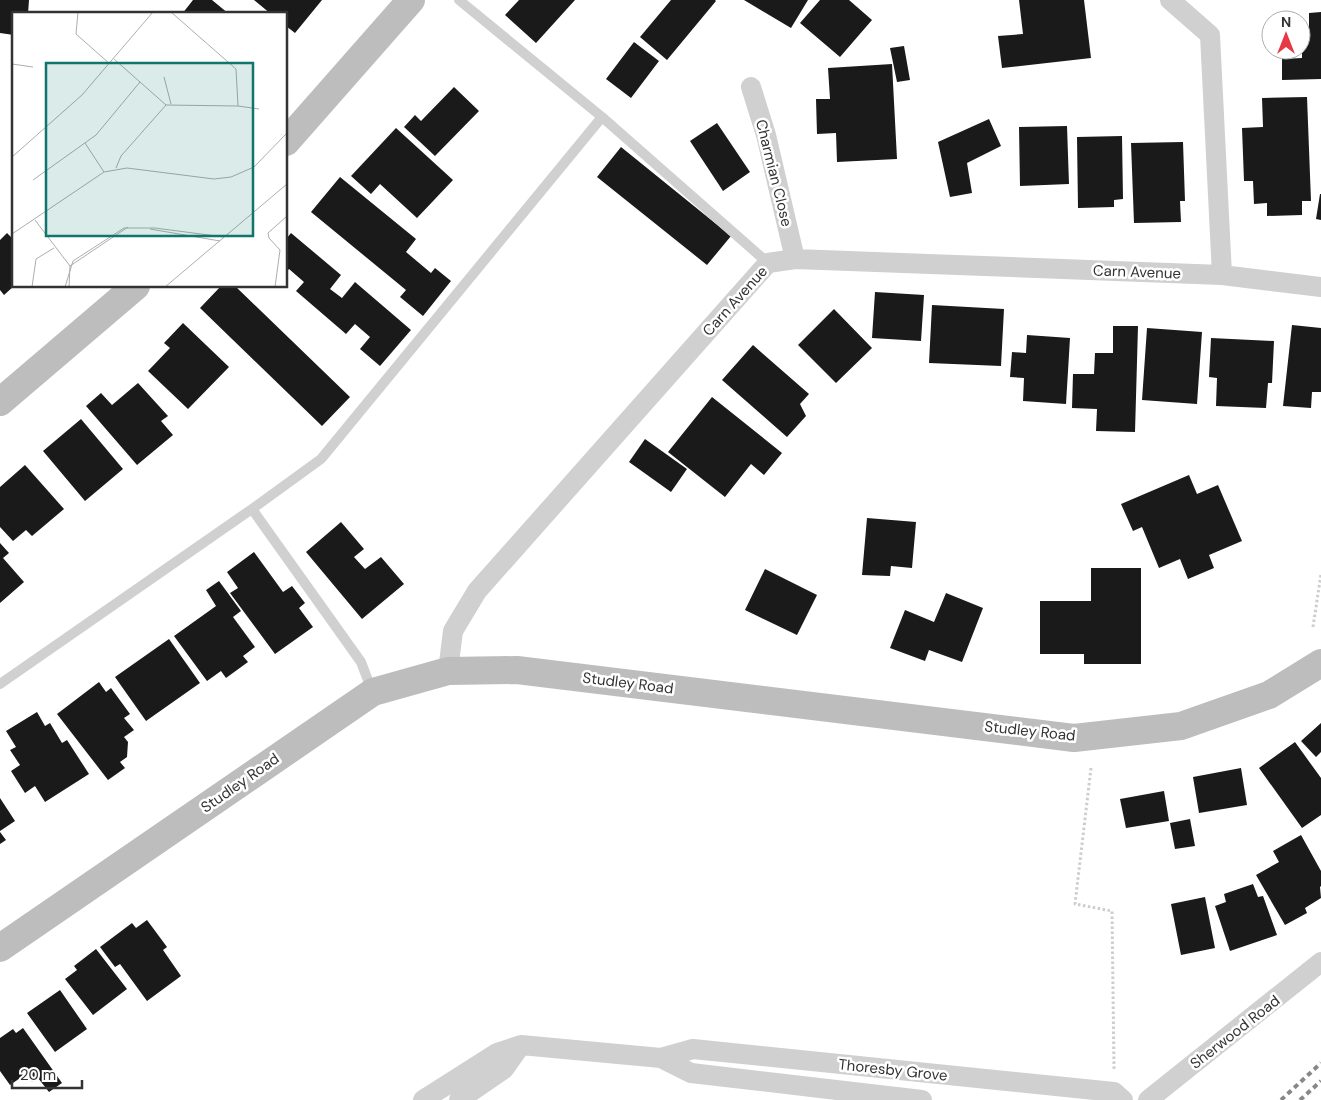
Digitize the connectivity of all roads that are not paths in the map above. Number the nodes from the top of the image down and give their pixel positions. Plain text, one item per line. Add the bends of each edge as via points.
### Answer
1 (459, 0) edge
2 (1170, 0) edge
3 (408, 1) edge
4 (751, 87) dead end
5 (602, 117) junction
6 (288, 140) edge
7 (795, 259) junction
8 (768, 263) junction
9 (1222, 275) junction
10 (1321, 287) edge
11 (134, 288) edge
12 (0, 402) edge
13 (252, 509) junction
14 (1321, 663) edge
15 (448, 671) junction
16 (0, 684) edge
17 (373, 692) junction
18 (0, 948) edge
19 (1321, 962) edge
20 (522, 1045) junction
21 (661, 1058) junction
22 (423, 1100) edge
23 (459, 1100) edge
24 (922, 1100) edge
25 (1123, 1100) edge
26 (1148, 1100) edge

1 - 5 lane
2 - 9 street via 1210,35
3 - 6 street
4 - 7 street, Charmian Close via 766,135
5 - 8 lane
5 - 13 lane via 320,459
7 - 8 street, Carn Avenue
7 - 9 street, Carn Avenue
8 - 15 street, Carn Avenue via 477,591 453,631
9 - 10 street, Carn Avenue
11 - 12 street
13 - 16 lane
13 - 17 lane via 361,662
14 - 15 street, Studley Road via 1269,695 1181,726 1074,738 517,670
15 - 17 street, Studley Road
17 - 18 street, Studley Road
19 - 26 street, Sherwood Road
20 - 21 street, Thoresby Grove
20 - 22 street, Thoresby Grove via 497,1053
20 - 23 street via 504,1069
21 - 24 street, Thoresby Grove via 691,1073
21 - 25 street, Thoresby Grove via 693,1049 1114,1092

